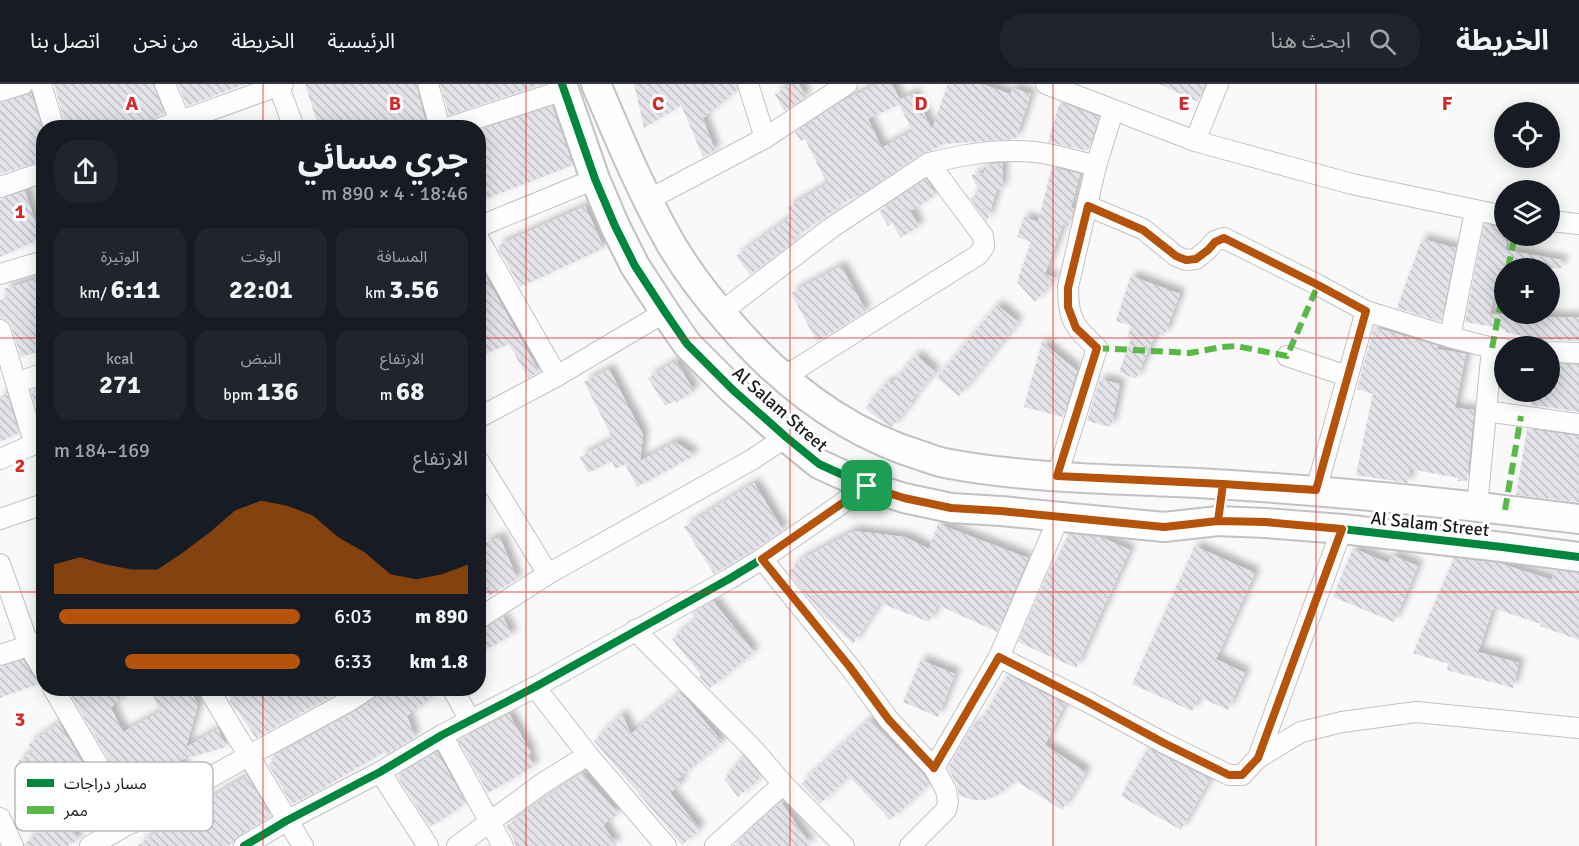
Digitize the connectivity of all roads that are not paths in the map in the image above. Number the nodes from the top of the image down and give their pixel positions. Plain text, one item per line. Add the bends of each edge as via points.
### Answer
1 (23, 84) edge
2 (41, 84) edge
3 (165, 84) edge
4 (280, 84) edge
5 (428, 84) edge
6 (596, 84) edge
7 (748, 84) edge
8 (847, 84) edge
9 (1046, 84) edge
10 (1218, 84) edge
11 (563, 87) edge
12 (0, 92) edge
13 (1113, 111) junction
14 (52, 120) edge
15 (179, 120) edge
16 (191, 120) edge
17 (291, 120) edge
18 (438, 120) edge
19 (470, 120) edge
20 (765, 138) junction
21 (1195, 141) junction
22 (929, 163) junction
23 (1096, 166) junction
24 (36, 175) edge
25 (595, 179) junction
26 (0, 188) edge
27 (648, 200) junction
28 (1088, 206) junction
29 (1475, 211) junction
30 (1494, 214) edge
31 (1560, 222) edge
32 (486, 224) edge
33 (1579, 224) edge
34 (486, 252) edge
35 (36, 263) edge
36 (0, 274) edge
37 (1366, 311) junction
38 (665, 312) junction
39 (720, 313) junction
40 (1, 337) edge
41 (1450, 337) junction
42 (1494, 348) edge
43 (1560, 352) edge
44 (1579, 353) edge
45 (1287, 356) dead end
46 (1494, 370) edge
47 (36, 376) edge
48 (557, 376) junction
49 (1347, 376) junction
50 (782, 378) junction
51 (17, 383) junction
52 (1486, 411) junction
53 (486, 414) edge
54 (1579, 424) edge
55 (36, 434) edge
56 (786, 437) junction
57 (36, 443) edge
58 (0, 459) edge
59 (486, 473) edge
60 (1057, 476) junction
61 (1223, 484) junction
62 (867, 486) junction
63 (1316, 490) junction
64 (36, 507) edge
65 (1477, 507) junction
66 (1059, 517) junction
67 (0, 519) edge
68 (1579, 519) edge
69 (1218, 521) junction
70 (1342, 529) junction
71 (1579, 557) edge
72 (762, 559) junction
73 (0, 564) edge
74 (548, 574) junction
75 (486, 614) edge
76 (635, 630) junction
77 (36, 643) edge
78 (0, 655) edge
79 (999, 657) junction
80 (535, 687) junction
81 (58, 696) edge
82 (213, 696) edge
83 (344, 696) edge
84 (456, 696) edge
85 (470, 720) junction
86 (1579, 728) edge
87 (442, 735) junction
88 (588, 755) junction
89 (248, 756) junction
90 (1258, 758) junction
91 (96, 762) edge
92 (934, 768) junction
93 (380, 772) junction
94 (213, 776) edge
95 (783, 784) junction
96 (0, 818) edge
97 (286, 821) junction
98 (489, 822) junction
99 (117, 831) edge
100 (249, 845) edge
101 (13, 846) edge
102 (90, 846) edge
103 (303, 846) edge
104 (428, 846) edge
105 (457, 846) edge
106 (503, 846) edge
107 (666, 846) edge
108 (715, 846) edge
109 (844, 846) edge
110 (910, 846) edge

1 - 12 street
2 - 14 street
3 - 15 street
4 - 16 street
4 - 17 street
5 - 18 street
6 - 27 street, Al Salam Street
7 - 20 street
8 - 20 street
9 - 13 street
10 - 21 street
11 - 19 street
11 - 25 street, Al Salam Street
13 - 21 street
13 - 23 street
20 - 27 street
21 - 29 street via 1352,184
22 - 23 street via 973,153 1018,151 1060,156
22 - 39 street via 831,228
22 - 50 street via 983,236 984,247 978,255
23 - 28 street
24 - 26 street
25 - 32 street
25 - 38 street, Al Salam Street via 635,266
27 - 39 street, Al Salam Street via 694,281
28 - 37 street via 1143,230 1186,260 1196,259 1224,238
28 - 60 street via 1068,288 1068,307 1076,328 1097,348
29 - 30 street
29 - 41 street
31 - 33 street
34 - 48 street
35 - 36 street
37 - 41 street
37 - 49 street
38 - 48 street
38 - 56 street, Al Salam Street via 687,344
39 - 50 street, Al Salam Street
40 - 51 street
41 - 42 street
43 - 44 street
45 - 49 street
46 - 52 street
47 - 51 street
48 - 53 street
49 - 63 street
50 - 60 street, Al Salam Street via 857,430 898,449 948,464
51 - 55 street
52 - 54 street
52 - 65 street
56 - 62 street, Al Salam Street via 819,464
56 - 74 street
57 - 58 street
59 - 74 street
60 - 61 street, Al Salam Street
61 - 63 street, Al Salam Street
61 - 69 street
62 - 66 street, Al Salam Street via 951,508
62 - 72 street
63 - 65 street, Al Salam Street
64 - 67 street
65 - 68 street, Al Salam Street
66 - 69 street, Al Salam Street via 1164,527
66 - 79 street
69 - 70 street, Al Salam Street
70 - 71 street, Al Salam Street
70 - 90 street
72 - 76 street
72 - 92 street via 889,720
73 - 77 street
74 - 75 street
76 - 80 street
76 - 95 street
77 - 78 street
79 - 90 street via 1229,775 1242,775
79 - 92 street
80 - 85 street
80 - 88 street
81 - 91 street
82 - 89 street
83 - 89 street
84 - 85 street
85 - 87 street
86 - 90 street via 1416,712 1301,732
87 - 93 street
87 - 98 street
88 - 98 street
88 - 107 street
89 - 94 street
89 - 97 street
92 - 110 street via 946,790 946,810
93 - 97 street
93 - 104 street
95 - 108 street
95 - 109 street
96 - 101 street
97 - 100 street
97 - 103 street
98 - 105 street
98 - 106 street
99 - 102 street

